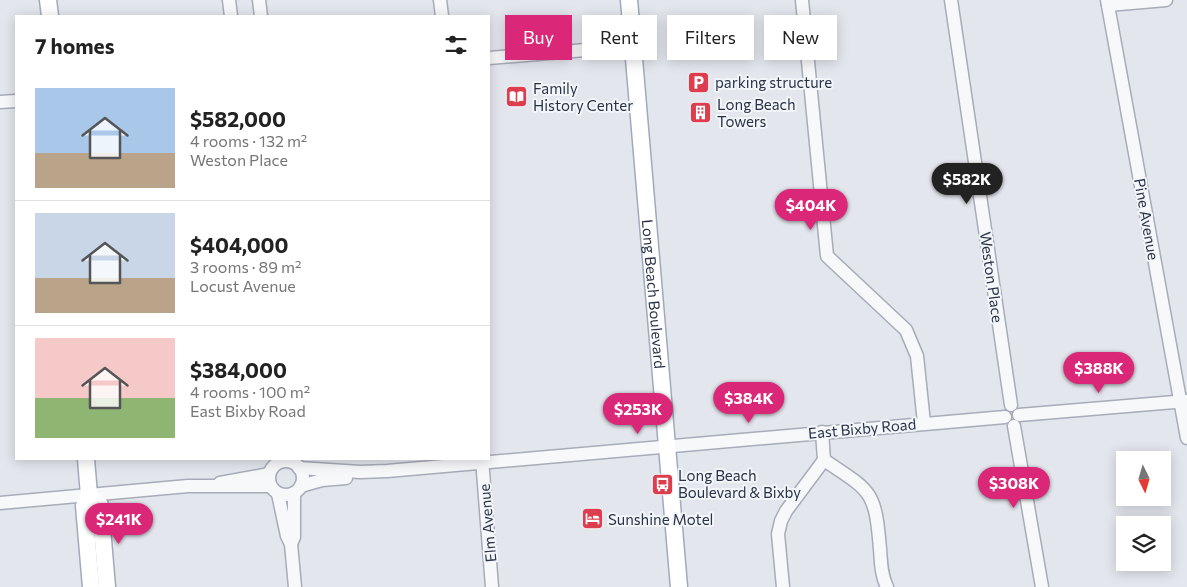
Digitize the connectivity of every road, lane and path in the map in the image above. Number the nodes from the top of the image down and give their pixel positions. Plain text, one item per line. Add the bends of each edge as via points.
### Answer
1 (48, 0) edge
2 (229, 0) edge
3 (260, 0) edge
4 (440, 0) edge
5 (629, 0) edge
6 (802, 0) edge
7 (951, 0) edge
8 (1166, 0) edge
9 (1107, 2) edge
10 (50, 15) edge
11 (231, 15) edge
12 (261, 15) edge
13 (442, 15) edge
14 (630, 15) edge
15 (582, 50) edge
16 (490, 58) edge
17 (633, 60) edge
18 (15, 101) edge
19 (0, 102) edge
20 (1184, 401) edge
21 (1012, 416) junction
22 (924, 423) junction
23 (822, 432) junction
24 (1187, 438) edge
25 (668, 446) junction
26 (86, 460) edge
27 (824, 460) junction
28 (482, 461) edge
29 (294, 463) edge
30 (360, 472) junction
31 (274, 475) edge
32 (298, 489) junction
33 (89, 495) junction
34 (0, 503) edge
35 (291, 544) junction
36 (91, 587) edge
37 (107, 587) edge
38 (295, 587) edge
39 (492, 587) edge
40 (679, 587) edge
41 (783, 587) edge
42 (887, 587) edge
43 (1042, 587) edge

1 - 10 main road
2 - 11 street
3 - 12 street
4 - 13 street
5 - 14 main road, Long Beach Boulevard
6 - 22 street via 827,256 906,330 917,356
7 - 21 street, Weston Place
8 - 9 street
9 - 20 street, Pine Avenue
15 - 16 street
17 - 25 main road, Long Beach Boulevard
18 - 19 street
20 - 21 street, East Bixby Road
20 - 24 street, Pine Avenue
21 - 22 street, East Bixby Road
21 - 43 street, Weston Place
22 - 23 street, East Bixby Road
23 - 25 street, East Bixby Road
23 - 27 street
25 - 28 street, East Bixby Road
25 - 40 main road, Long Beach Boulevard
26 - 33 main road
27 - 41 street via 781,521 778,534
27 - 42 street via 862,486 874,504 882,573
28 - 30 street, East Bixby Road
28 - 39 street, Elm Avenue
29 - 30 street, East Bixby Road
29 - 31 street, East Bixby Road via 285,461
29 - 32 street via 303,478
30 - 32 street, East Bixby Road
31 - 32 street, East Bixby Road via 288,495
31 - 33 street via 228,480 211,486
31 - 35 street
32 - 35 street
33 - 34 street
33 - 36 main road via 84,506
33 - 37 main road via 100,505
35 - 38 street

